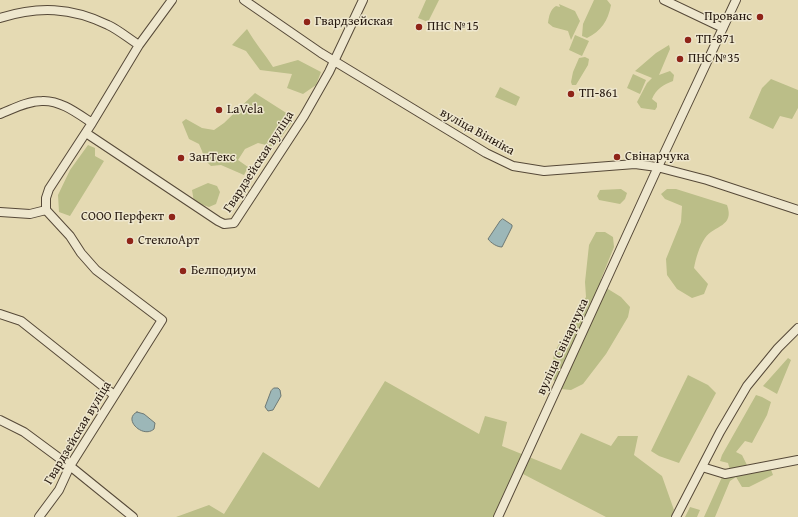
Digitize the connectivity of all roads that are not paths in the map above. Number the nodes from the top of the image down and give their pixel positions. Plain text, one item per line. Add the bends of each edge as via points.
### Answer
1 (172, 0) edge
2 (244, 0) edge
3 (363, 0) edge
4 (664, 0) edge
5 (736, 0) edge
6 (0, 18) edge
7 (723, 28) junction
8 (139, 45) junction
9 (334, 61) junction
10 (0, 114) edge
11 (92, 123) junction
12 (86, 133) junction
13 (657, 167) junction
14 (46, 210) junction
15 (798, 210) edge
16 (0, 212) edge
17 (0, 314) edge
18 (798, 328) edge
19 (114, 395) junction
20 (0, 420) edge
21 (798, 460) edge
22 (70, 466) junction
23 (702, 467) junction
24 (40, 517) edge
25 (133, 517) edge
26 (498, 517) edge
27 (676, 517) edge

1 - 8 street
2 - 9 street, вуліца Вінніка
3 - 9 street, Гвардзейская вуліца
4 - 7 street
5 - 7 street, вуліца Свінарчука
6 - 8 street via 18,12 41,9 82,14 109,25
7 - 13 street, вуліца Свінарчука
8 - 11 street
9 - 12 street, Гвардзейская вуліца via 304,116 234,223 224,224 218,221
9 - 13 street, вуліца Вінніка via 486,153 513,166 544,171 635,164
10 - 11 street via 42,101 68,107
11 - 12 street
12 - 14 street via 49,189
13 - 15 street, вуліца Вінніка via 707,180
13 - 26 street, вуліца Свінарчука
14 - 16 street via 30,214
14 - 19 street, Гвардзейская вуліца via 96,270 162,320
17 - 19 street via 21,321
18 - 23 street via 747,386
19 - 22 street, Гвардзейская вуліца
20 - 22 street via 24,432
21 - 23 street via 725,474
22 - 24 street, Гвардзейская вуліца via 59,490
22 - 25 street
23 - 27 street

